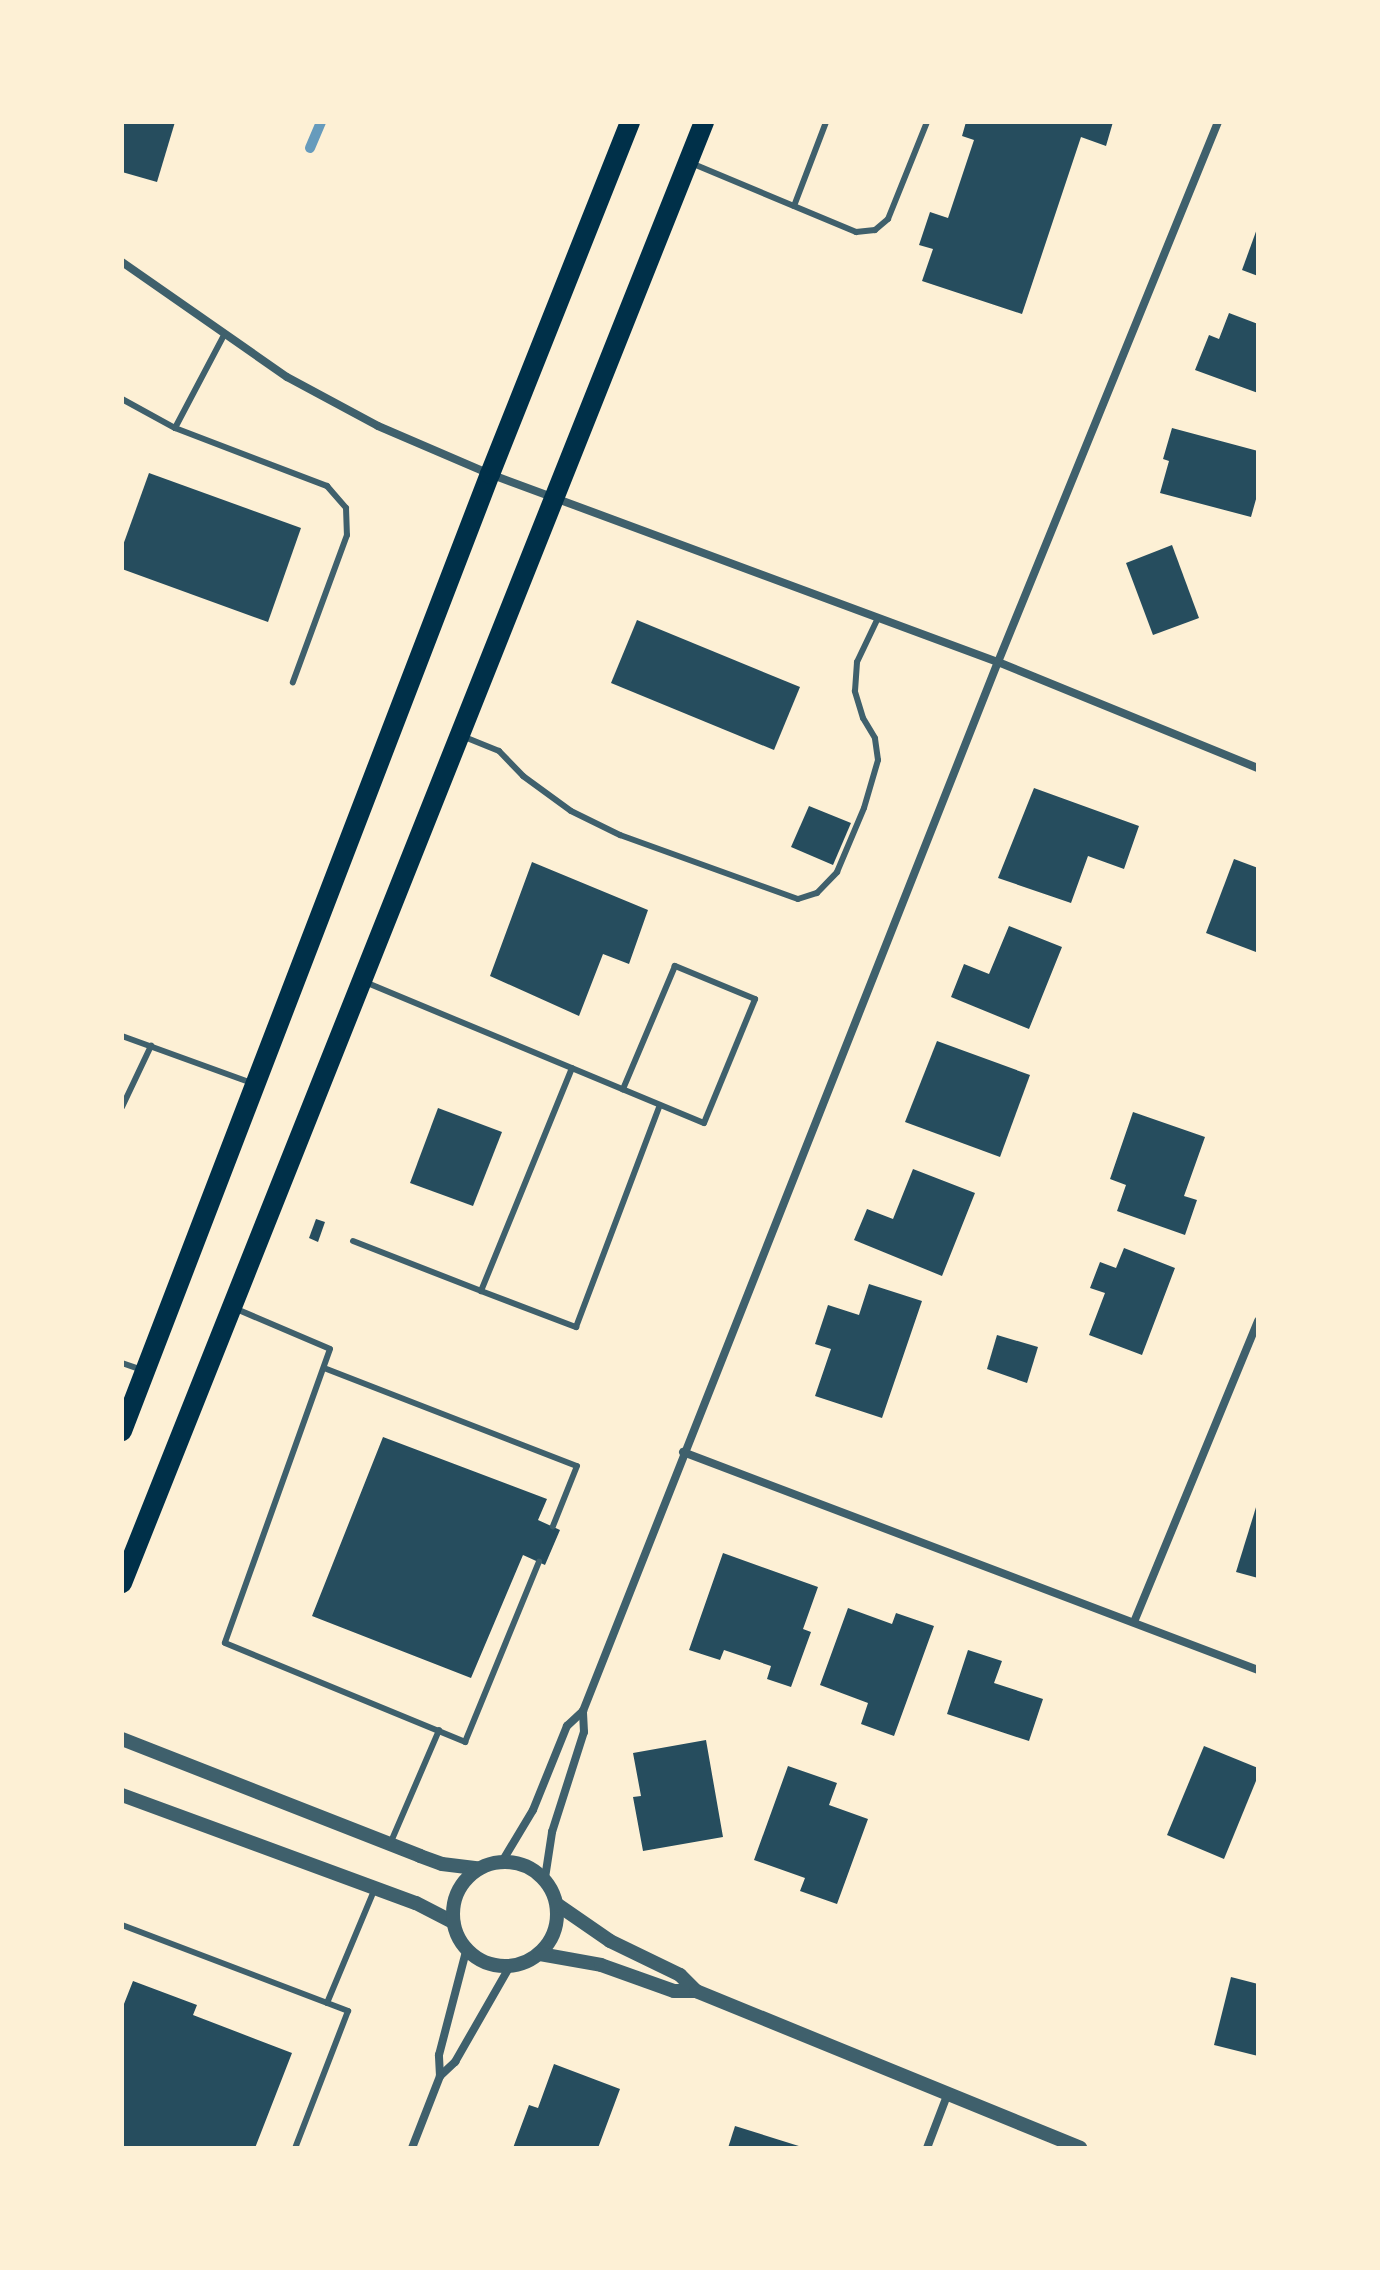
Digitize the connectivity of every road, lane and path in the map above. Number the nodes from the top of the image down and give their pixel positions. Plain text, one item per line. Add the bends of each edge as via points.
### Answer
1 (630, 122) edge
2 (704, 122) edge
3 (826, 122) edge
4 (927, 122) edge
5 (1218, 122) edge
6 (688, 161) junction
7 (794, 206) junction
8 (122, 262) edge
9 (224, 335) junction
10 (122, 399) edge
11 (175, 428) junction
12 (490, 474) junction
13 (553, 498) junction
14 (878, 618) junction
15 (998, 662) junction
16 (293, 682) dead end
17 (459, 734) junction
18 (1258, 768) edge
19 (361, 981) junction
20 (122, 1036) edge
21 (151, 1046) junction
22 (572, 1068) junction
23 (256, 1084) junction
24 (623, 1089) junction
25 (660, 1105) junction
26 (122, 1107) edge
27 (353, 1241) dead end
28 (481, 1291) junction
29 (231, 1306) junction
30 (1258, 1321) edge
31 (122, 1363) edge
32 (324, 1368) junction
33 (145, 1371) junction
34 (122, 1431) edge
35 (683, 1452) junction
36 (553, 1526) dead end
37 (539, 1562) dead end
38 (122, 1583) edge
39 (1134, 1622) junction
40 (1258, 1670) edge
41 (583, 1711) junction
42 (439, 1730) junction
43 (122, 1739) edge
44 (122, 1795) edge
45 (390, 1845) junction
46 (503, 1860) junction
47 (477, 1868) junction
48 (545, 1878) junction
49 (375, 1888) junction
50 (558, 1905) junction
51 (453, 1922) junction
52 (122, 1925) edge
53 (466, 1951) junction
54 (540, 1954) junction
55 (510, 1966) junction
56 (696, 1991) junction
57 (327, 2003) junction
58 (440, 2076) junction
59 (948, 2093) junction
60 (295, 2148) edge
61 (412, 2148) edge
62 (927, 2148) edge
63 (1080, 2148) edge

1 - 12 main road
2 - 6 main road
3 - 7 lane
4 - 7 lane via 888,219 875,230 856,232
5 - 15 street
6 - 7 lane
6 - 13 main road
8 - 9 street
9 - 11 lane
9 - 12 street via 287,377 378,426
10 - 11 lane
11 - 16 lane via 327,486 346,508 347,535
12 - 13 street
12 - 23 main road
13 - 14 street
13 - 17 main road
14 - 15 street
14 - 17 lane via 857,662 855,691 875,738 878,760 837,872 817,893 798,899 620,835 571,811 499,751
15 - 18 street
15 - 35 street
17 - 19 main road
19 - 22 lane
19 - 29 main road
20 - 21 lane
21 - 23 lane
21 - 26 lane
22 - 24 lane
22 - 28 lane
23 - 33 main road
24 - 25 lane
24 - 25 lane via 675,966 755,999 704,1123
25 - 28 lane via 576,1327
27 - 28 lane
29 - 32 lane via 330,1349
29 - 38 main road
30 - 39 street
31 - 33 lane
32 - 36 lane via 577,1466
32 - 42 lane via 225,1643
33 - 34 main road
35 - 39 street
35 - 41 street
37 - 42 lane via 465,1742
39 - 40 street
41 - 46 street via 567,1726 533,1810
41 - 48 street via 584,1732 552,1832
42 - 45 lane
43 - 45 street
44 - 49 street
45 - 47 street via 442,1864
46 - 47 street
46 - 48 street
47 - 51 street via 458,1893
48 - 50 street
49 - 51 street
49 - 57 lane
50 - 54 street via 557,1923
50 - 56 street via 610,1941 680,1975
51 - 53 street
52 - 57 lane
53 - 55 street
53 - 58 street via 439,2055
54 - 55 street
54 - 56 street via 601,1965 674,1991
55 - 58 street via 455,2062
56 - 59 street
57 - 60 lane via 348,2011
58 - 61 street
59 - 62 street
59 - 63 street

